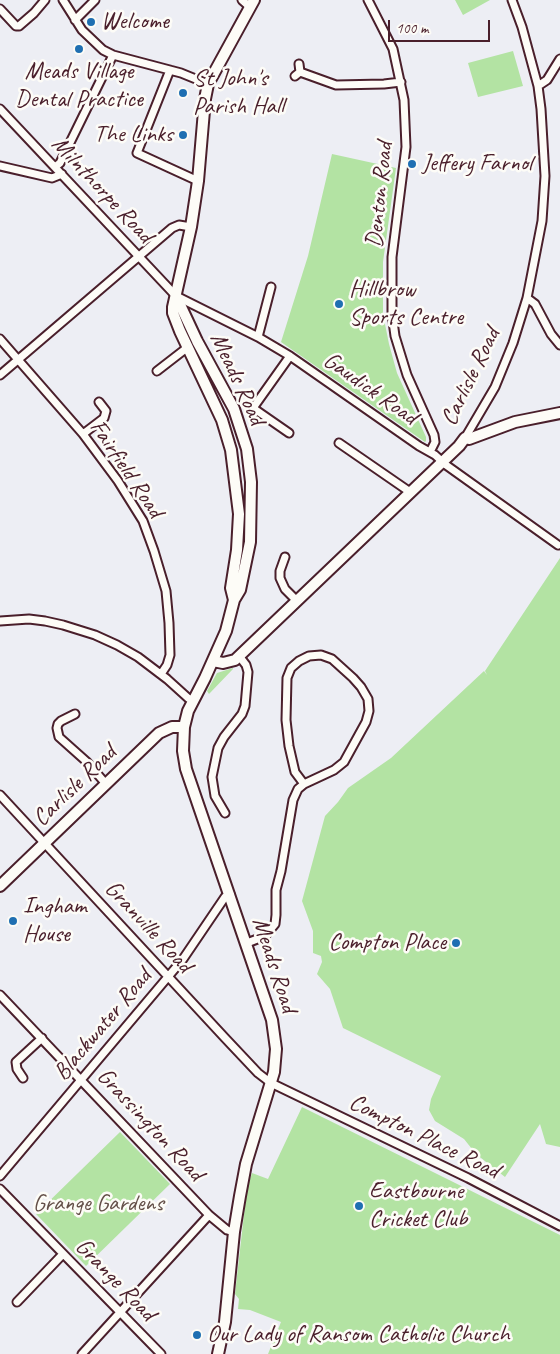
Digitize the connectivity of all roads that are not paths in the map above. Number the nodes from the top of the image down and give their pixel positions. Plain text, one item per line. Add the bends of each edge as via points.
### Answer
1 (45, 0) edge
2 (63, 0) edge
3 (96, 0) edge
4 (368, 0) edge
5 (512, 0) edge
6 (248, 2) edge
7 (0, 9) edge
8 (75, 20) junction
9 (113, 55) junction
10 (560, 59) edge
11 (299, 64) dead end
12 (170, 70) junction
13 (401, 82) junction
14 (208, 84) junction
15 (538, 86) junction
16 (0, 109) edge
17 (0, 166) edge
18 (55, 167) junction
19 (62, 174) junction
20 (198, 181) junction
21 (191, 227) junction
22 (138, 256) junction
23 (271, 287) dead end
24 (176, 296) junction
25 (527, 298) junction
26 (258, 337) junction
27 (0, 339) edge
28 (560, 345) edge
29 (188, 347) junction
30 (290, 356) junction
31 (18, 360) junction
32 (157, 370) dead end
33 (0, 376) edge
34 (99, 402) dead end
35 (560, 414) edge
36 (289, 433) dead end
37 (83, 434) junction
38 (465, 438) junction
39 (339, 442) dead end
40 (430, 452) junction
41 (442, 462) junction
42 (410, 492) junction
43 (558, 545) dead end
44 (285, 558) dead end
45 (234, 600) junction
46 (297, 601) junction
47 (0, 621) edge
48 (240, 656) junction
49 (213, 661) junction
50 (162, 674) junction
51 (194, 701) junction
52 (75, 714) dead end
53 (184, 727) junction
54 (106, 784) junction
55 (304, 784) junction
56 (0, 795) edge
57 (225, 813) dead end
58 (45, 843) junction
59 (0, 886) edge
60 (230, 894) junction
61 (247, 943) junction
62 (168, 976) junction
63 (0, 995) edge
64 (42, 1038) junction
65 (24, 1078) dead end
66 (81, 1080) junction
67 (271, 1083) junction
68 (0, 1176) edge
69 (0, 1189) edge
70 (209, 1215) junction
71 (560, 1226) edge
72 (234, 1232) junction
73 (63, 1254) junction
74 (17, 1302) dead end
75 (121, 1312) junction
76 (82, 1354) edge
77 (161, 1354) edge
78 (218, 1354) edge

1 - 7 street via 19,26
2 - 8 street
3 - 8 street
4 - 13 street, Denton Road via 393,49
5 - 15 street, Carlisle Road
6 - 14 street, Meads Road
8 - 9 street via 95,44
9 - 12 street
9 - 18 street via 60,164
10 - 15 street via 547,80
11 - 13 street via 298,74 336,85
12 - 14 street
12 - 20 street via 137,153
13 - 40 street, Denton Road via 406,147 392,257 392,314 407,375 434,435 435,442
14 - 20 street, Meads Road
15 - 25 street, Carlisle Road via 545,176 540,232
16 - 18 street, Milnthorpe Road
17 - 19 street via 52,178
18 - 19 street, Milnthorpe Road
19 - 22 street, Milnthorpe Road
20 - 21 street, Meads Road
21 - 22 street via 179,225 172,228
21 - 24 street, Meads Road
22 - 24 street, Milnthorpe Road
22 - 31 street
23 - 26 street
24 - 26 street, Gaudick Road
24 - 29 street, Meads Road via 173,313
24 - 45 street, Meads Road via 234,409 250,468 250,542 240,590
25 - 28 street via 535,304 550,334
25 - 38 street, Carlisle Road via 504,369
26 - 30 street, Gaudick Road
27 - 31 street, Fairfield Road
29 - 32 street
29 - 45 street, Meads Road via 222,420 233,462 239,514 231,588
30 - 36 street via 253,408
30 - 40 street, Gaudick Road
31 - 33 street
31 - 37 street, Fairfield Road
34 - 37 street via 106,411 104,418
35 - 38 street via 515,422
37 - 50 street, Fairfield Road via 143,521 157,559 166,591 169,623 170,655
38 - 41 street, Carlisle Road
39 - 42 street
40 - 41 street, Gaudick Road
41 - 42 street, Carlisle Road
41 - 43 street, Gaudick Road
42 - 46 street, Carlisle Road
44 - 46 street via 280,578
45 - 49 street, Meads Road via 231,617
46 - 48 street, Carlisle Road
47 - 50 street via 16,619 63,625 117,645
48 - 49 street via 228,662
48 - 57 street via 248,672 246,706 218,748 212,777 215,796
49 - 51 street, Meads Road
50 - 51 street
51 - 53 street, Meads Road
52 - 54 street via 58,724 59,737
53 - 54 street, Carlisle Road via 172,727 159,733
53 - 60 street, Meads Road via 186,770
54 - 58 street, Carlisle Road
55 - 55 street via 295,772 289,746 286,684 294,664 309,656 321,655 332,659 361,686 368,699 369,710 344,762
55 - 61 street via 293,800 276,890 275,924 265,936
56 - 58 street, Granville Road
58 - 59 street, Carlisle Road
58 - 62 street, Granville Road
60 - 61 street, Meads Road
60 - 62 street, Blackwater Road
61 - 67 street, Meads Road via 272,1020 276,1049
62 - 66 street, Blackwater Road
62 - 67 street, Granville Road
63 - 64 street, Grassington Road
64 - 65 street via 16,1062 16,1069
64 - 66 street, Grassington Road
66 - 68 street, Blackwater Road
66 - 70 street, Grassington Road
67 - 71 street, Compton Place Road
67 - 72 street, Meads Road via 246,1164
69 - 73 street, Grange Road
70 - 72 street, Grassington Road
70 - 75 street
72 - 78 street, Meads Road via 226,1318
73 - 74 street
73 - 75 street, Grange Road
75 - 76 street
75 - 77 street, Grange Road

